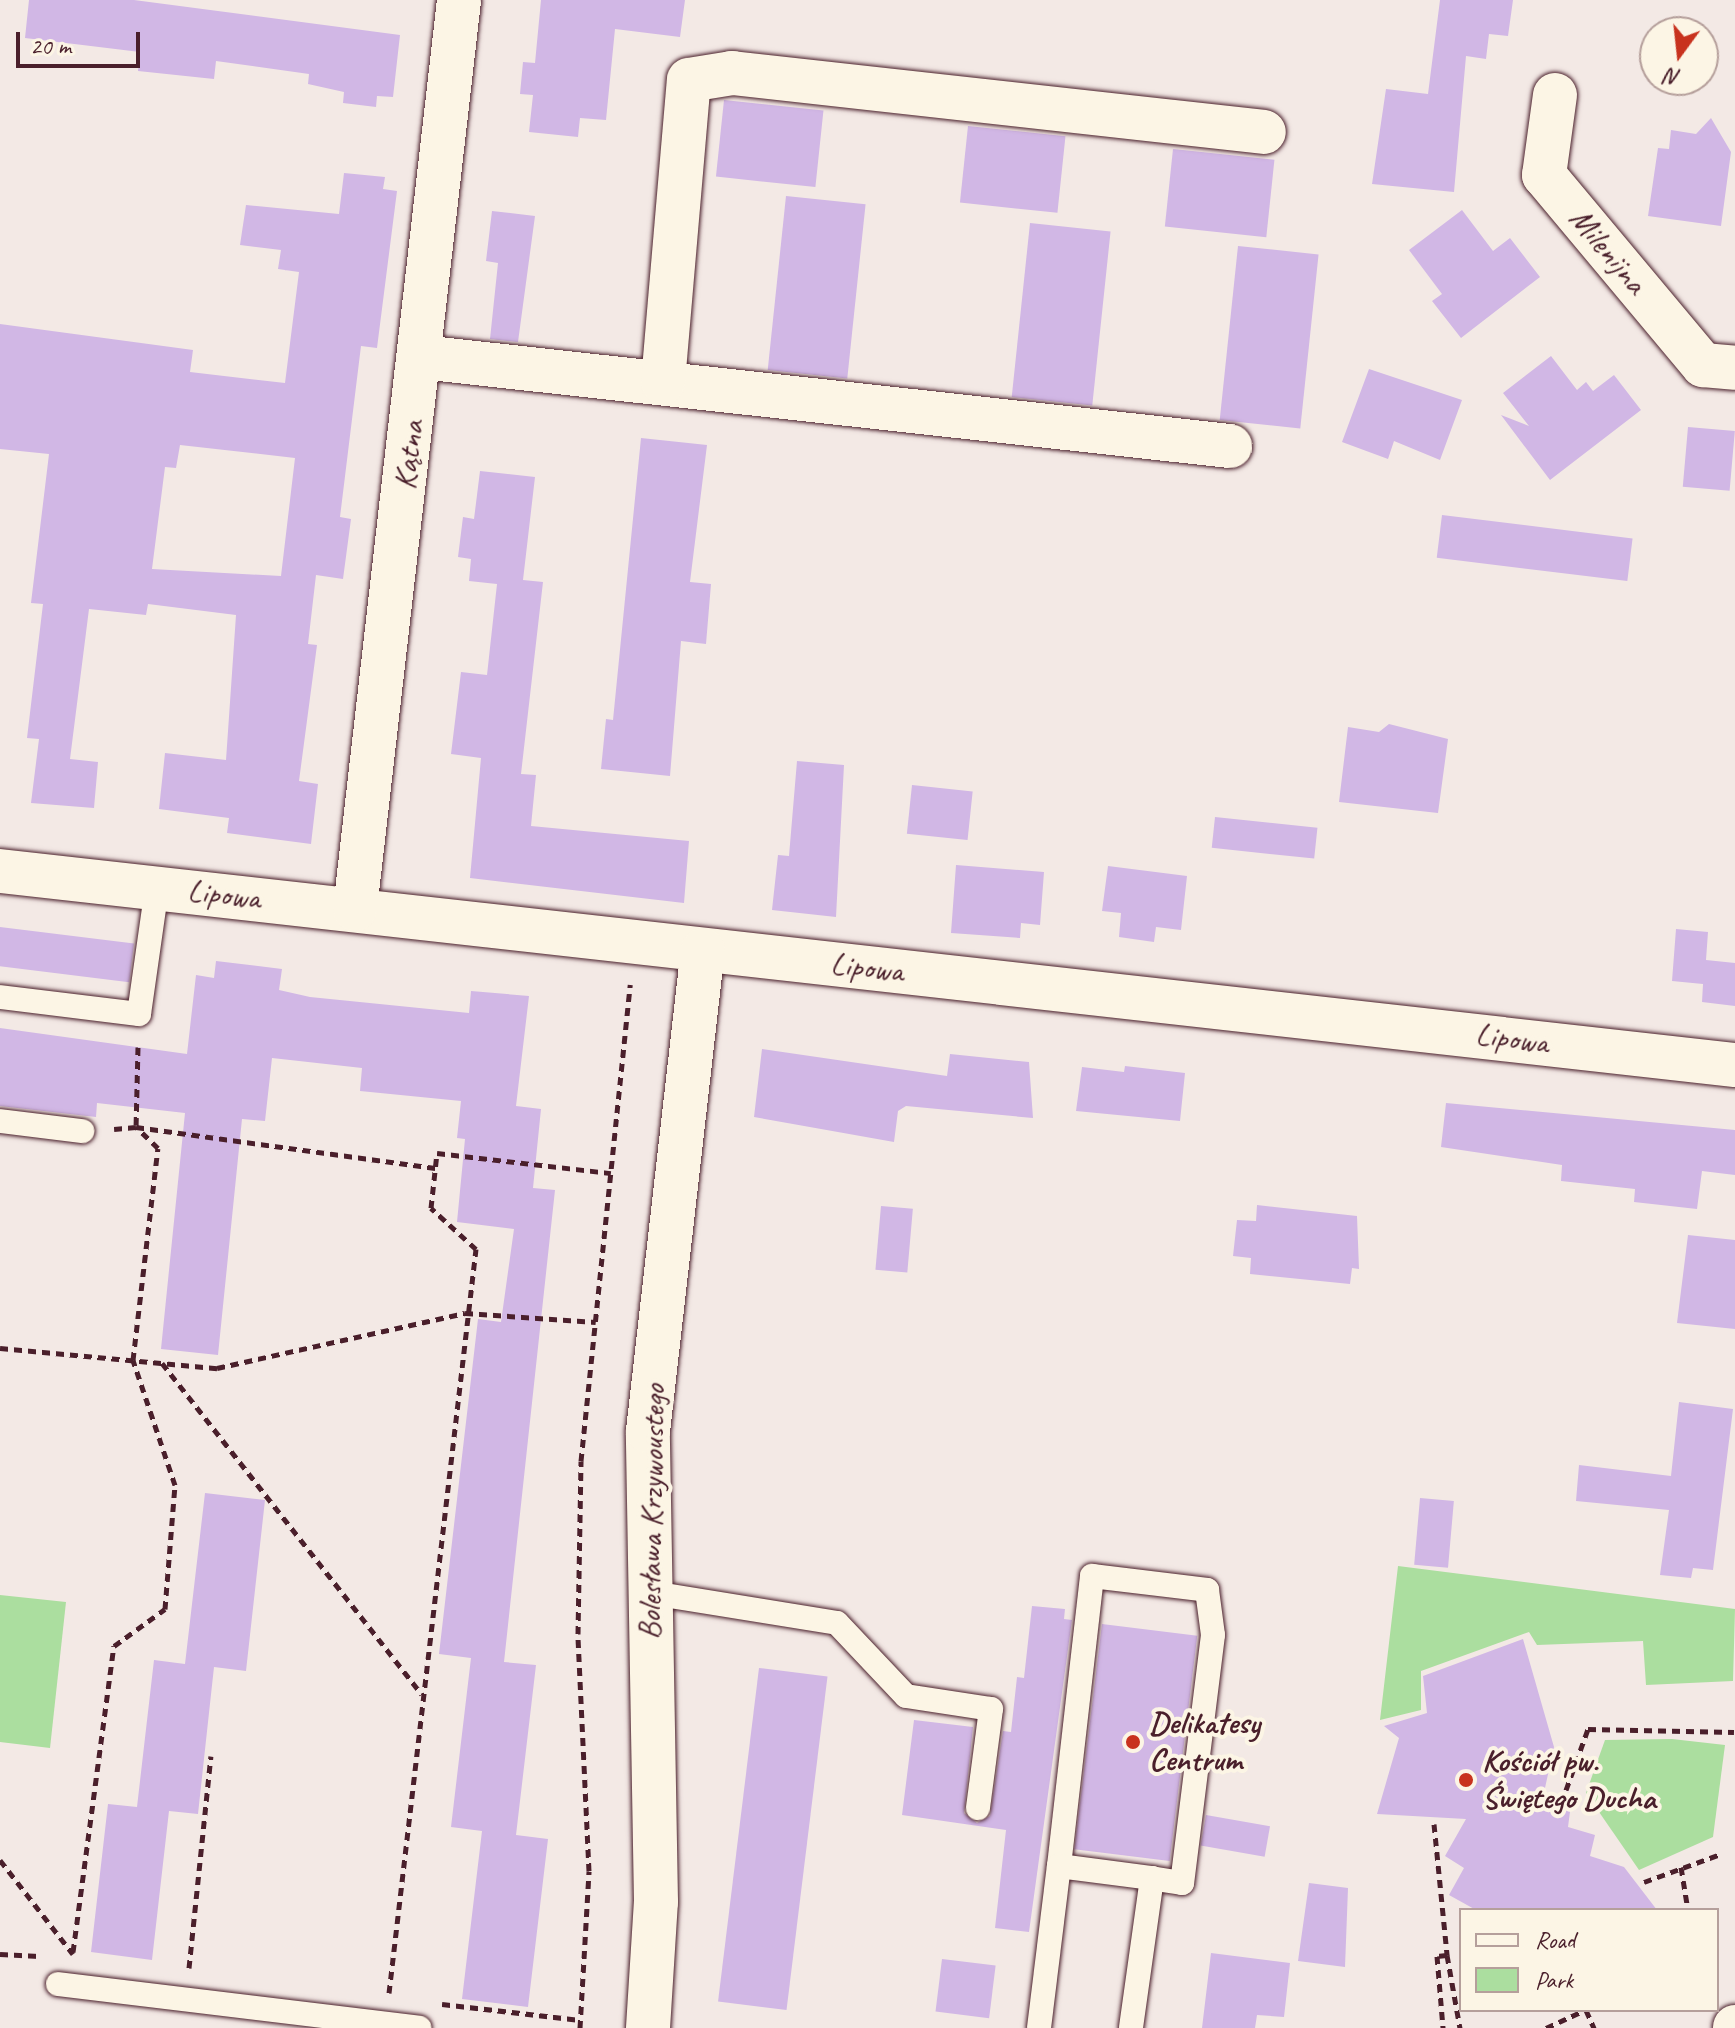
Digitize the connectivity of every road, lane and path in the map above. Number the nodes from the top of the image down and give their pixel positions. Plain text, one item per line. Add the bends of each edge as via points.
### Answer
1 (459, 0) edge
2 (1555, 95) dead end
3 (1264, 132) dead end
4 (421, 357) junction
5 (1735, 368) edge
6 (663, 382) junction
7 (1230, 446) dead end
8 (0, 871) edge
9 (157, 888) junction
10 (355, 909) junction
11 (703, 950) junction
12 (630, 985) dead end
13 (0, 997) edge
14 (139, 1014) junction
15 (1735, 1065) edge
16 (0, 1121) edge
17 (136, 1127) junction
18 (82, 1131) joint
19 (435, 1168) junction
20 (611, 1173) junction
21 (465, 1313) junction
22 (596, 1322) junction
23 (0, 1348) edge
24 (133, 1360) junction
25 (162, 1363) junction
26 (646, 1592) junction
27 (422, 1695) junction
28 (1734, 1732) edge
29 (211, 1756) dead end
30 (1566, 1790) dead end
31 (978, 1808) dead end
32 (1434, 1824) dead end
33 (1721, 1854) dead end
34 (0, 1860) edge
35 (1059, 1866) junction
36 (1681, 1867) junction
37 (1152, 1878) junction
38 (1644, 1882) dead end
39 (1688, 1908) edge
40 (1447, 1955) junction
41 (188, 1973) dead end
42 (58, 1984) dead end
43 (403, 1999) dead end
44 (433, 2003) dead end
45 (1582, 2012) edge
46 (580, 2020) junction
47 (419, 2028) edge
48 (580, 2028) edge
49 (648, 2028) edge
50 (1039, 2028) edge
51 (1131, 2028) edge
52 (1443, 2028) edge
53 (1460, 2028) edge
54 (1546, 2028) edge

1 - 4 street, Kątna
2 - 5 street, Milenijna via 1544,175 1703,365
3 - 6 street via 732,73 689,80
4 - 6 street
4 - 10 street, Kątna
6 - 7 street
8 - 9 street, Lipowa
9 - 10 street, Lipowa
9 - 14 lane
10 - 11 street, Lipowa
11 - 15 street, Lipowa
11 - 26 street, Bolesława Krzywoustego via 648,1431
12 - 20 path
13 - 14 lane
14 - 17 path
16 - 18 lane
17 - 18 path
17 - 19 path
17 - 24 path via 158,1148
19 - 20 path via 437,1153
19 - 21 path via 431,1208 476,1249
20 - 22 path
21 - 22 path
21 - 25 path via 217,1368
21 - 27 path
22 - 46 path via 581,1461 578,1634 589,1871
23 - 24 path
24 - 25 path
24 - 34 path via 175,1485 165,1609 114,1646 73,1956
25 - 27 path
26 - 31 lane via 837,1623 906,1696 991,1709
26 - 49 street, Bolesława Krzywoustego via 656,1902
27 - 43 path via 388,1998
28 - 30 path via 1588,1729
29 - 41 path
32 - 40 path
33 - 36 path
35 - 37 lane
35 - 37 lane via 1092,1576 1207,1590 1213,1635 1182,1883
35 - 50 lane
36 - 38 path
36 - 39 path
37 - 51 lane
40 - 52 path via 1437,1956
40 - 53 path
42 - 47 lane
44 - 46 path
45 - 54 path
46 - 48 path

